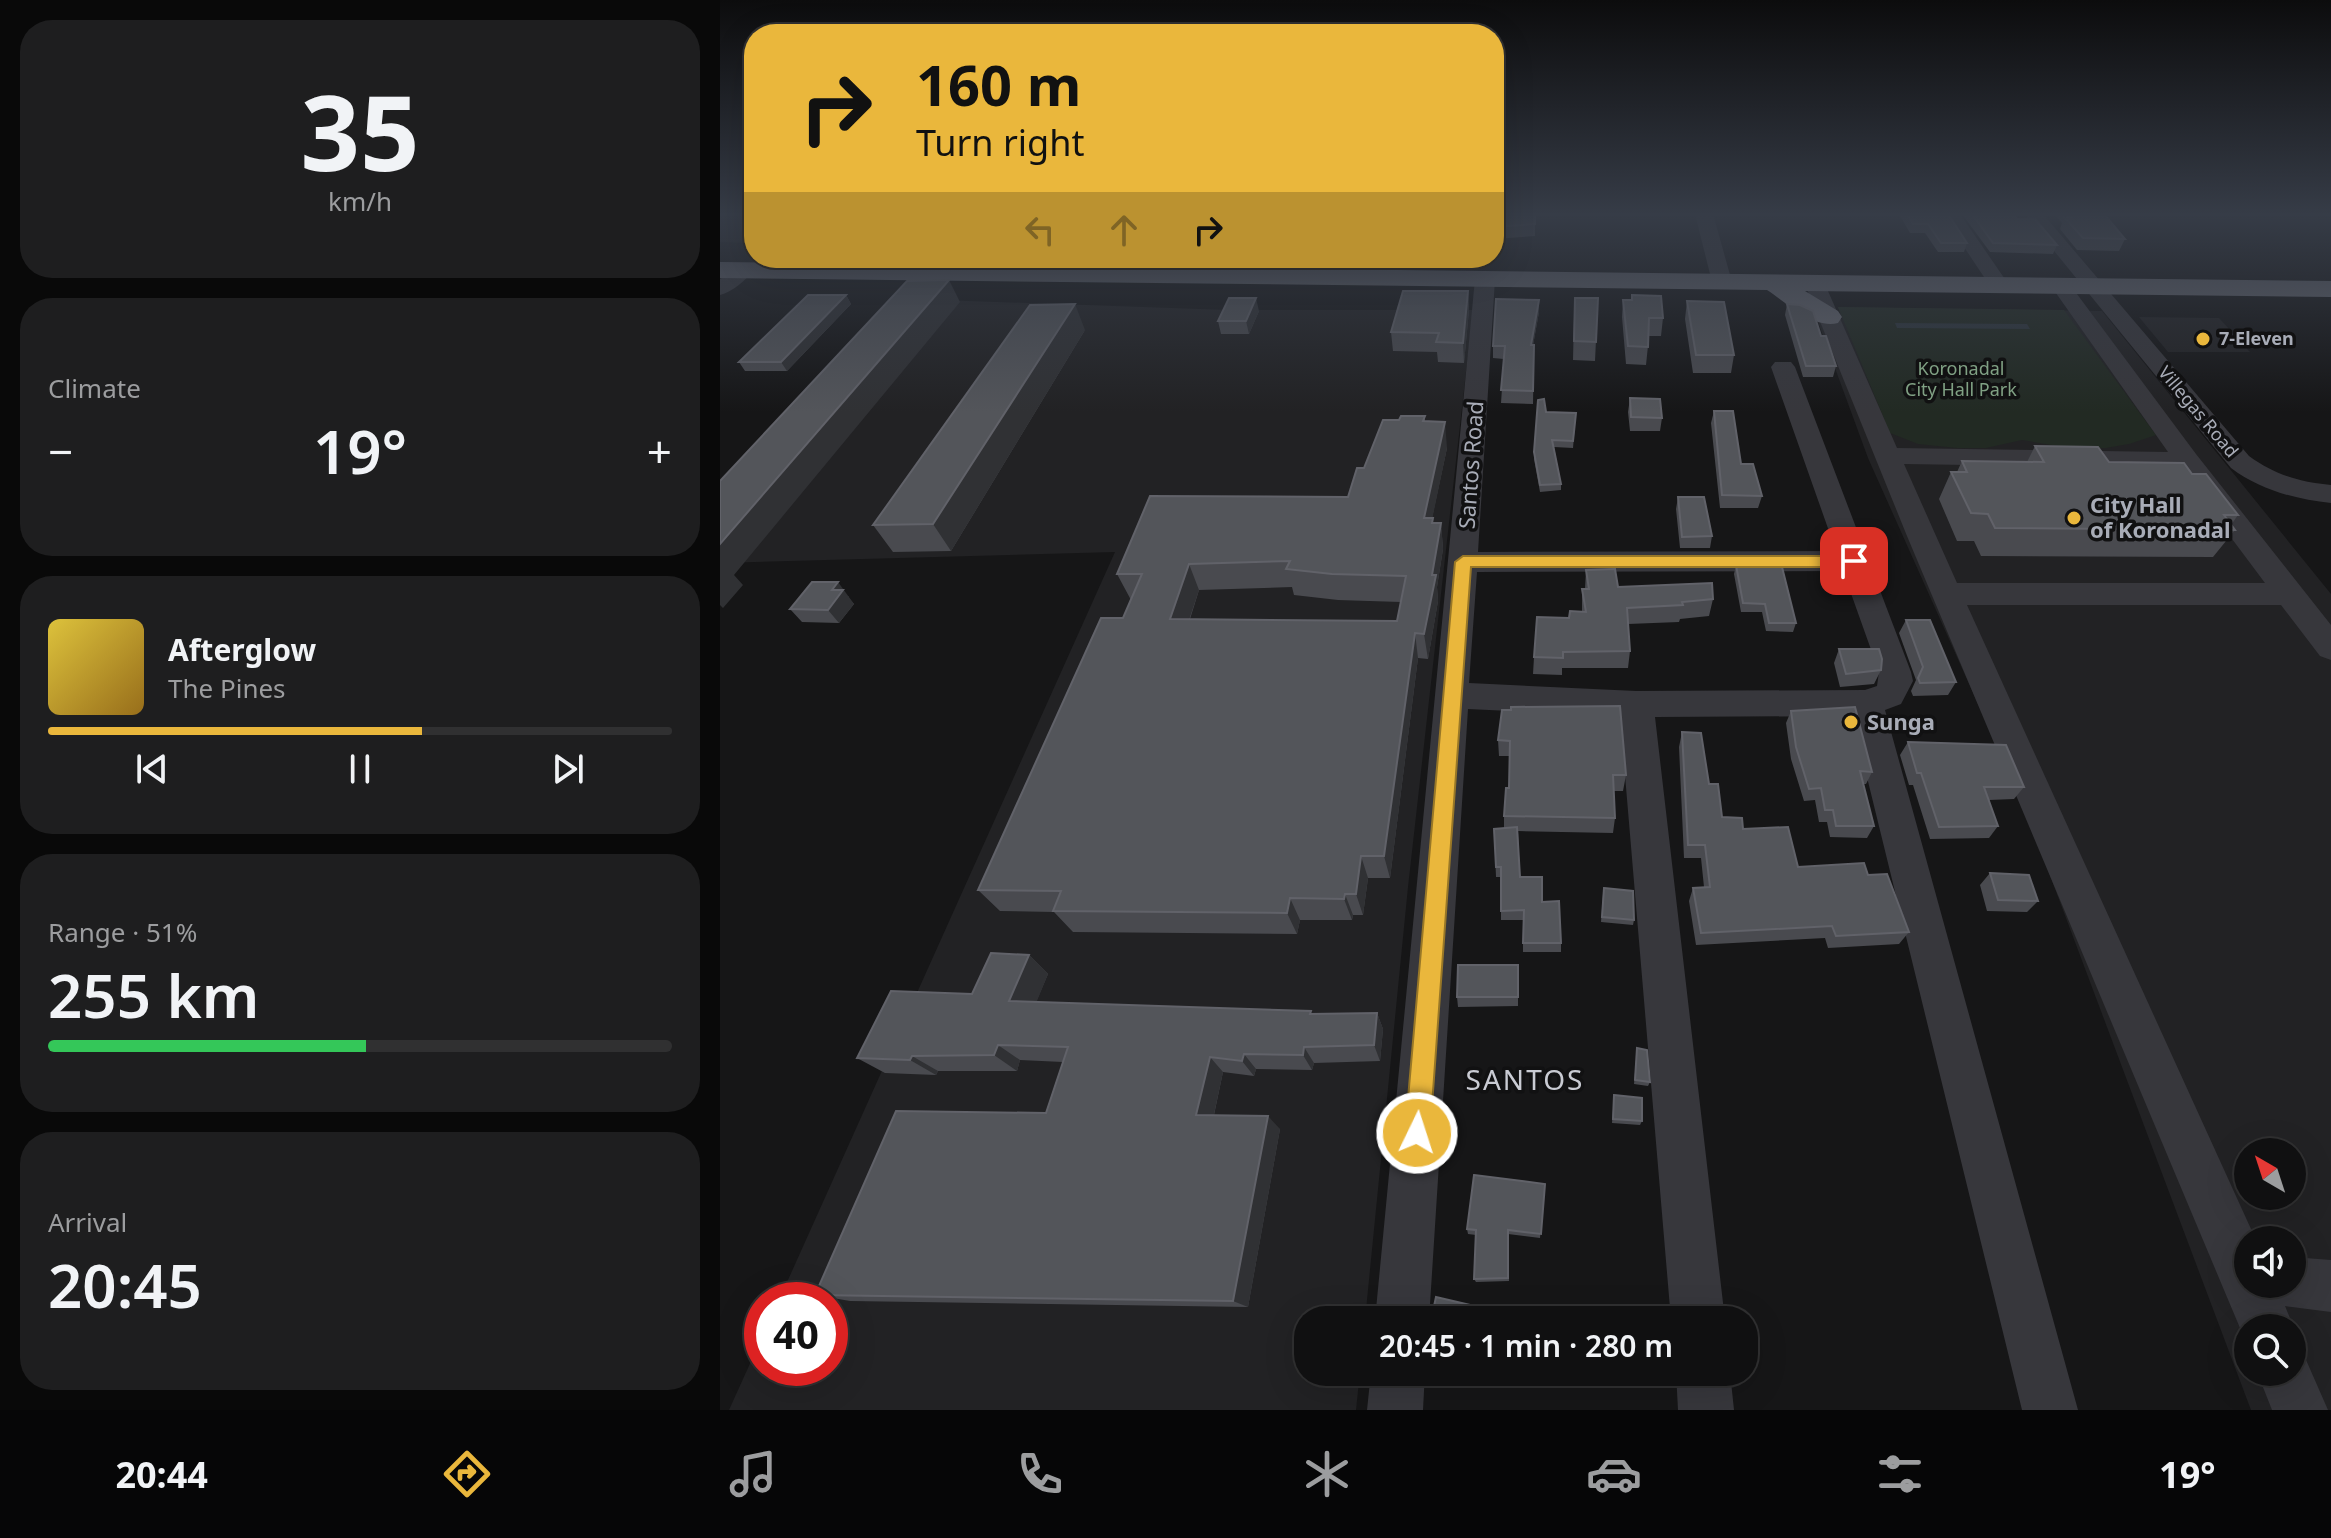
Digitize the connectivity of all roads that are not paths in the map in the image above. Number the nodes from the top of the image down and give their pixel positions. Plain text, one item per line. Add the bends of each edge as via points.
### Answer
1 (1485, 279) edge
2 (1548, 280) edge
3 (1958, 280) edge
4 (1996, 280) edge
5 (2063, 280) edge
6 (2087, 280) edge
7 (2117, 280) edge
8 (1722, 282) joint
9 (1772, 282) junction
10 (1814, 282) junction
11 (1954, 284) junction
12 (1999, 285) junction
13 (2061, 286) junction
14 (2093, 286) junction
15 (2134, 287) junction
16 (2331, 289) edge
17 (1828, 317) junction
18 (2121, 320) junction
19 (1783, 367) dead end
20 (1887, 456) junction
21 (2187, 460) junction
22 (2331, 494) edge
23 (1854, 561) junction
24 (1463, 562) junction
25 (1948, 594) junction
26 (2289, 594) junction
27 (2331, 648) edge
28 (1452, 695) junction
29 (1866, 703) junction
30 (1636, 704) junction
31 (2234, 1250) edge
32 (2306, 1284) edge
33 (2331, 1286) edge
34 (1403, 1306) edge
35 (1697, 1306) edge
36 (1397, 1386) edge
37 (1704, 1386) edge
38 (2290, 1386) edge
39 (1395, 1410) edge
40 (1706, 1410) edge
41 (2050, 1410) edge
42 (2300, 1410) edge

1 - 24 street, Santos Road
2 - 8 highway
3 - 11 highway
4 - 12 street
5 - 13 highway
6 - 14 street, Villegas Road
7 - 15 highway
8 - 9 highway
9 - 10 highway
9 - 17 highway
10 - 11 highway
10 - 17 street
11 - 12 highway
12 - 13 highway
13 - 14 highway
13 - 21 street
14 - 15 highway
14 - 18 street, Villegas Road
15 - 16 highway
15 - 18 highway
17 - 20 street
18 - 22 street, Villegas Road via 2251,471 2290,488
19 - 23 street
20 - 21 street
20 - 25 street
21 - 26 street
23 - 24 street
23 - 29 street via 1896,681 1889,695
24 - 28 street, Santos Road
25 - 26 street
25 - 31 street
26 - 27 street
28 - 30 street
28 - 34 street, Santos Road
29 - 30 street
29 - 41 street
30 - 35 street
32 - 33 street
36 - 39 street
37 - 40 street
38 - 42 street

